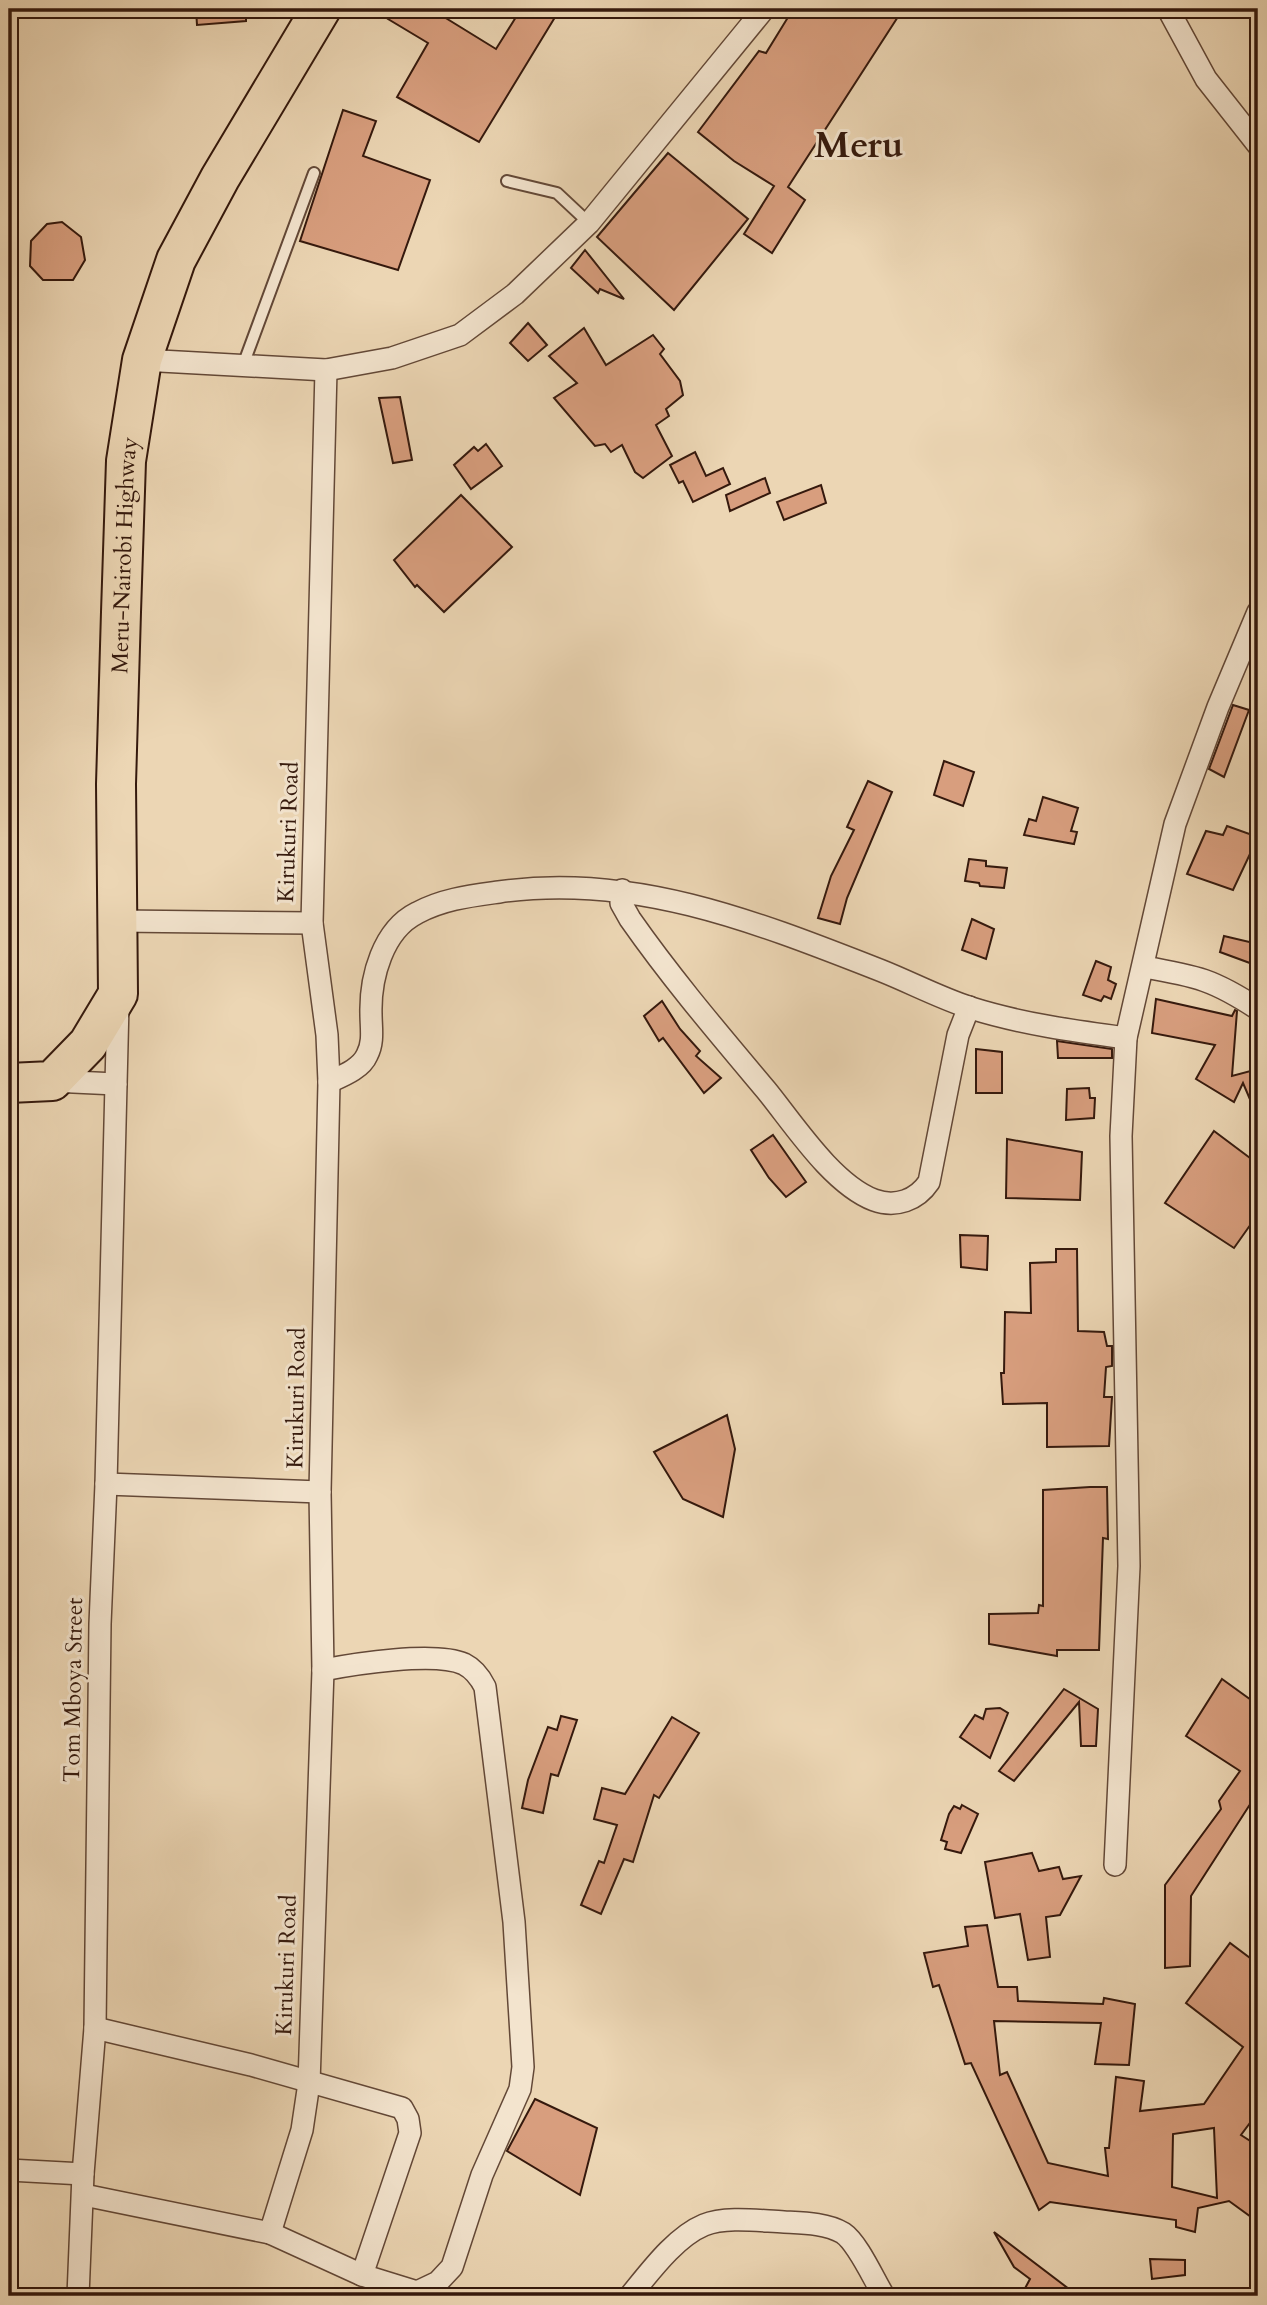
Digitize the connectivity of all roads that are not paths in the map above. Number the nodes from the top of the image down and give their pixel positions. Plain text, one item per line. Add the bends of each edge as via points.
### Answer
1 (321, 9) edge
2 (764, 9) edge
3 (1168, 9) edge
4 (1258, 145) edge
5 (314, 173) dead end
6 (507, 181) dead end
7 (589, 223) junction
8 (142, 360) junction
9 (242, 368) junction
10 (327, 370) junction
11 (1258, 612) edge
12 (622, 890) junction
13 (118, 921) junction
14 (312, 923) junction
15 (1144, 967) junction
16 (118, 994) junction
17 (969, 1007) junction
18 (1258, 1009) edge
19 (1126, 1038) junction
20 (52, 1081) junction
21 (329, 1082) junction
22 (9, 1083) edge
23 (116, 1084) junction
24 (106, 1484) junction
25 (320, 1492) junction
26 (323, 1670) junction
27 (1115, 1865) dead end
28 (95, 2028) junction
29 (309, 2083) junction
30 (9, 2171) edge
31 (84, 2184) junction
32 (270, 2233) junction
33 (362, 2276) junction
34 (78, 2296) edge
35 (630, 2296) edge
36 (884, 2296) edge

1 - 8 highway, Meru-Nairobi Highway via 176,260
2 - 7 street
3 - 4 street via 1206,79
5 - 9 lane
6 - 7 lane via 557,193
7 - 10 street via 515,294 460,335 392,358
8 - 9 street
8 - 13 highway, Meru-Nairobi Highway via 126,461 116,784
9 - 10 street
10 - 14 street, Kirukuri Road
11 - 15 street via 1175,824
12 - 17 street via 666,897 786,936
12 - 17 street via 621,903 630,919 698,1009 815,1151 873,1200 903,1202 919,1196 929,1182 958,1035
12 - 21 street via 542,886 449,899 416,913 397,926 382,952 367,1056 355,1069
13 - 14 street
13 - 16 highway, Meru-Nairobi Highway
14 - 21 street, Kirukuri Road
15 - 18 street via 1222,985
15 - 19 street
16 - 20 highway via 88,1044
16 - 23 street, Tom Mboya Street
17 - 19 street via 1042,1027
19 - 27 street via 1121,1136 1129,1553
20 - 22 highway
20 - 23 street
21 - 25 street, Kirukuri Road
23 - 24 street, Tom Mboya Street
24 - 25 street
24 - 28 street, Tom Mboya Street
25 - 26 street, Kirukuri Road
26 - 29 street, Kirukuri Road
26 - 33 street via 362,1662 438,1659 463,1663 478,1674 485,1687 514,1922 522,2030 520,2089 482,2175 452,2267 438,2282 417,2292
28 - 29 street
28 - 31 street, Tom Mboya Street
29 - 32 street, Kirukuri Road via 302,2130
29 - 33 street via 402,2109 408,2119 410,2133
30 - 31 street
31 - 32 street
31 - 34 street, Tom Mboya Street
32 - 33 street
35 - 36 street via 678,2244 703,2226 745,2222 821,2225 843,2234

